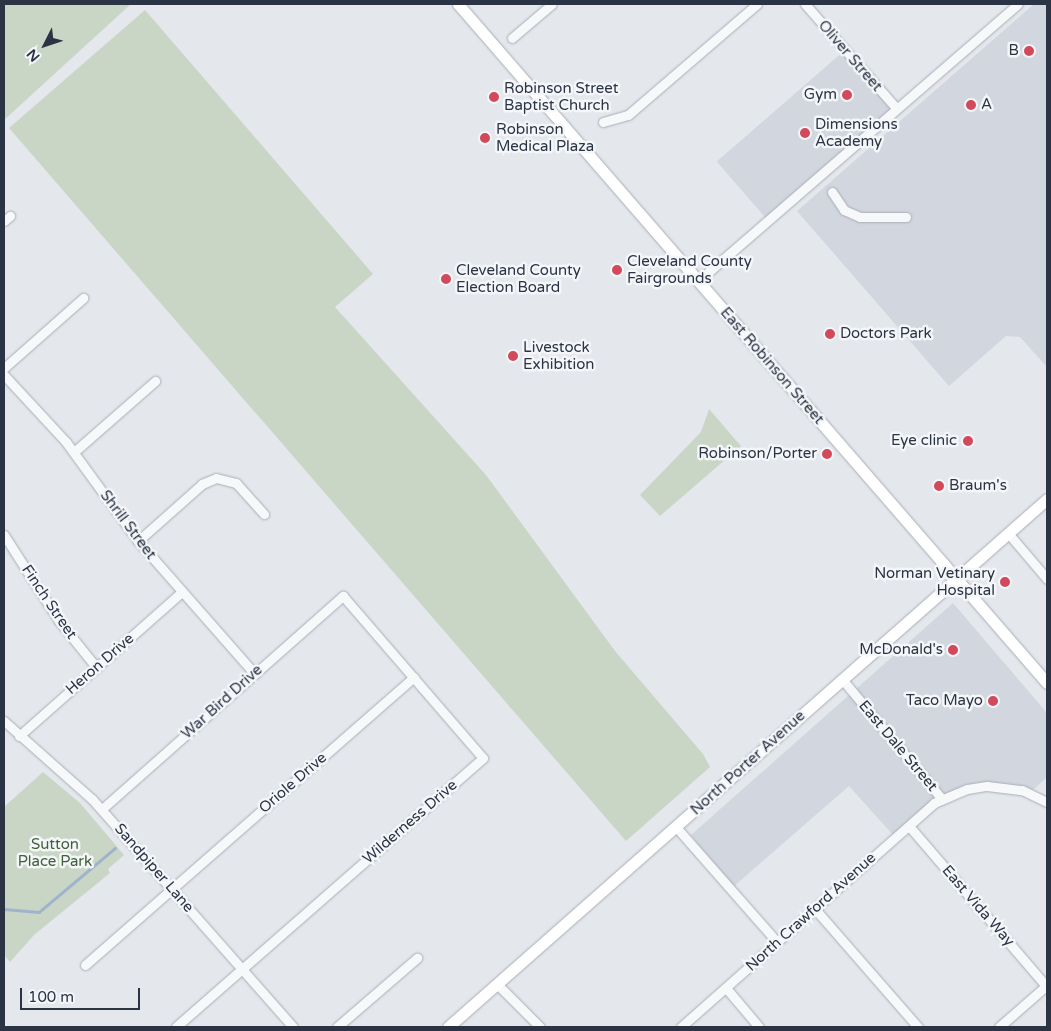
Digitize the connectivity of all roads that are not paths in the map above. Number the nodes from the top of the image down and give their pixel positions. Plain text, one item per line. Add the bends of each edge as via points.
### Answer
1 (458, 4) edge
2 (756, 4) edge
3 (805, 4) edge
4 (1018, 4) edge
5 (547, 5) edge
6 (512, 38) dead end
7 (896, 108) junction
8 (603, 122) dead end
9 (832, 192) dead end
10 (906, 217) dead end
11 (698, 281) junction
12 (82, 298) dead end
13 (4, 368) edge
14 (4, 375) edge
15 (155, 382) dead end
16 (74, 452) junction
17 (1047, 499) edge
18 (264, 514) dead end
19 (1008, 534) junction
20 (4, 535) edge
21 (138, 541) junction
22 (956, 577) junction
23 (1047, 579) edge
24 (182, 592) junction
25 (344, 596) joint
26 (96, 667) junction
27 (255, 674) junction
28 (414, 678) junction
29 (842, 679) junction
30 (1047, 683) edge
31 (4, 721) edge
32 (19, 736) junction
33 (942, 798) junction
34 (1047, 802) edge
35 (102, 809) junction
36 (908, 826) junction
37 (676, 827) junction
38 (172, 889) junction
39 (815, 909) junction
40 (777, 942) junction
41 (418, 958) dead end
42 (85, 965) dead end
43 (242, 969) junction
44 (498, 984) junction
45 (1047, 986) edge
46 (726, 988) junction
47 (176, 1027) edge
48 (293, 1027) edge
49 (337, 1027) edge
50 (448, 1027) edge
51 (540, 1027) edge
52 (681, 1027) edge
53 (759, 1027) edge
54 (918, 1027) edge
55 (999, 1027) edge

1 - 11 main road, East Robinson Street
2 - 8 street via 628,115
3 - 7 street, Oliver Street
4 - 7 street
5 - 6 street
7 - 11 street
9 - 10 street via 844,210 860,217
11 - 22 main road, East Robinson Street
12 - 13 street
14 - 16 street, Shrill Street
15 - 16 street
16 - 21 street, Shrill Street
17 - 19 main road, North Porter Avenue
18 - 21 street via 236,483 216,478 202,484
19 - 22 main road, North Porter Avenue
19 - 23 street
20 - 26 street, Finch Street via 59,621
21 - 24 street, Shrill Street
22 - 29 main road, North Porter Avenue
22 - 30 main road, East Robinson Street
24 - 26 street, Heron Drive
24 - 27 street, Shrill Street
25 - 27 street, War Bird Drive
25 - 28 street, Wilderness Drive
26 - 32 street, Heron Drive
27 - 35 street, War Bird Drive
28 - 38 street, Oriole Drive
28 - 43 street, Wilderness Drive via 484,758
29 - 33 street, East Dale Street
29 - 37 main road, North Porter Avenue
31 - 32 street, Sandpiper Lane
32 - 35 street, Sandpiper Lane
33 - 34 street, East Dale Street via 967,789 997,786 1022,790
33 - 36 street, North Crawford Avenue
35 - 38 street, Sandpiper Lane
36 - 39 street, North Crawford Avenue
36 - 45 street, East Vida Way
37 - 40 street
37 - 44 main road, North Porter Avenue
38 - 42 street, Oriole Drive
38 - 43 street, Sandpiper Lane
39 - 40 street, North Crawford Avenue
39 - 54 street
40 - 46 street, North Crawford Avenue
41 - 49 street
43 - 47 street, Wilderness Drive
43 - 48 street, Sandpiper Lane
44 - 50 main road, North Porter Avenue
44 - 51 street
45 - 55 street
46 - 52 street, North Crawford Avenue
46 - 53 street

